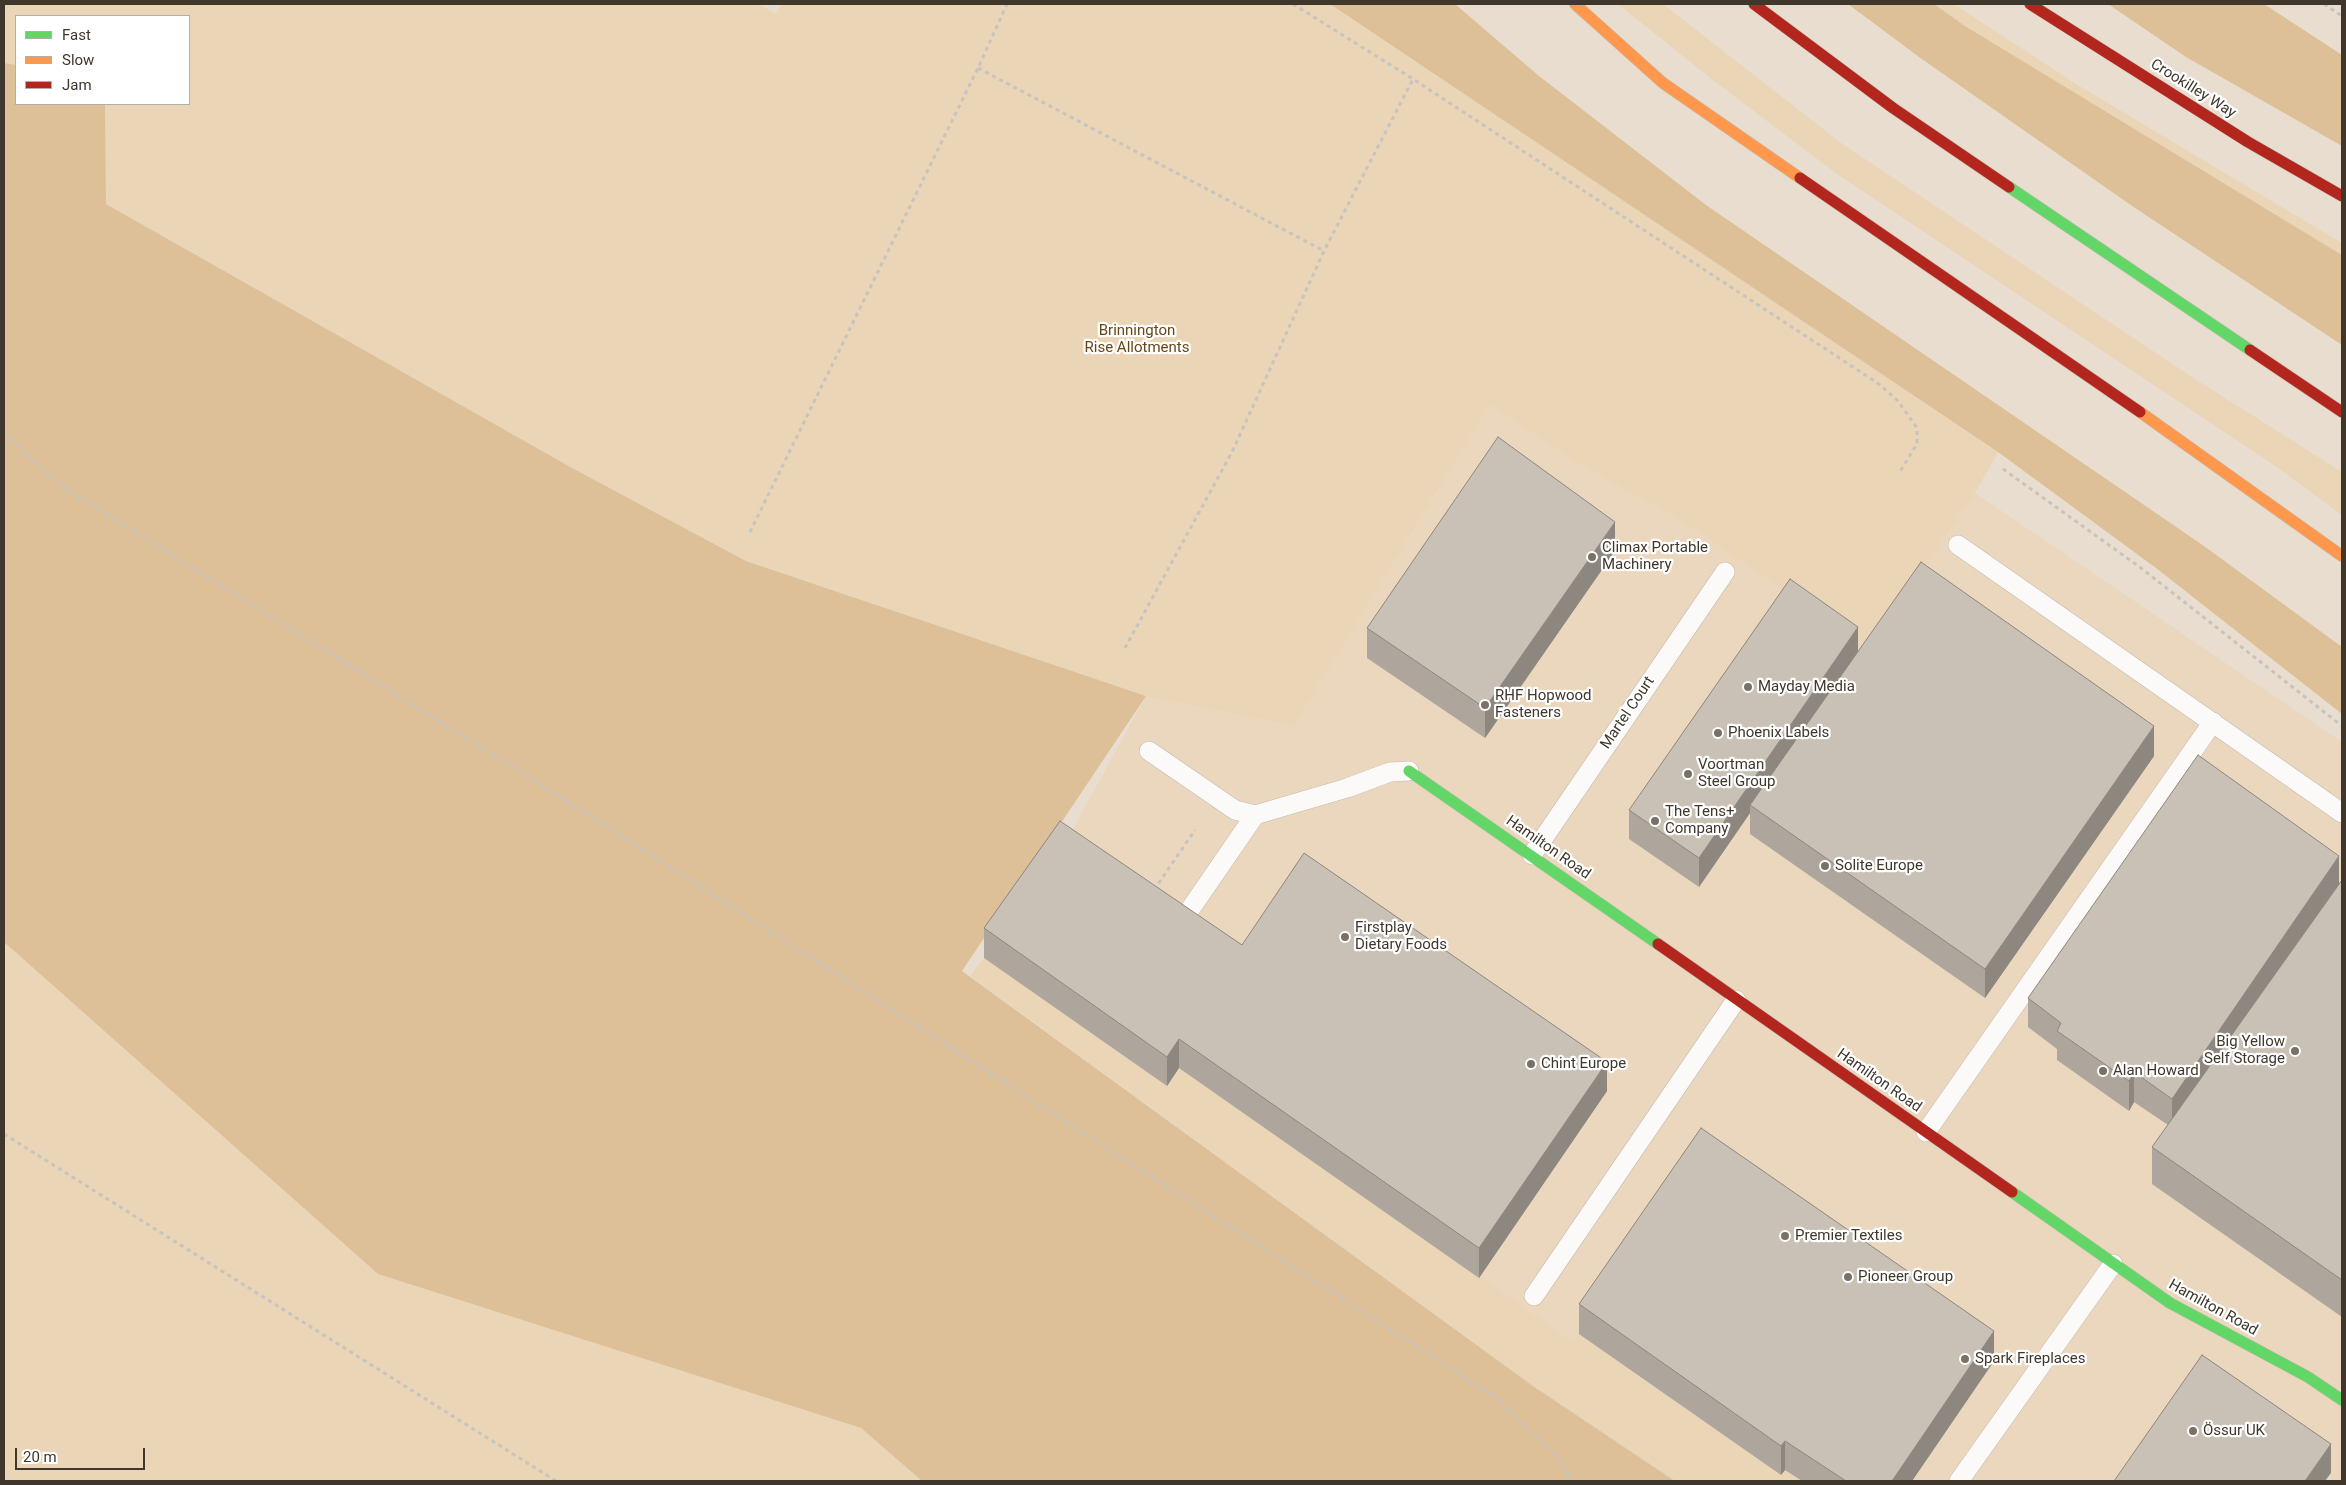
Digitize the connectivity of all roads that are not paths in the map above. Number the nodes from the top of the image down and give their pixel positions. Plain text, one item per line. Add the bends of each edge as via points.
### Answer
1 (1575, 4) edge
2 (1754, 4) edge
3 (2030, 4) edge
4 (2342, 196) edge
5 (2342, 412) edge
6 (1958, 545) dead end
7 (2342, 556) edge
8 (1725, 572) dead end
9 (2213, 722) junction
10 (1149, 751) dead end
11 (1409, 771) joint
12 (2342, 814) edge
13 (1255, 815) junction
14 (1532, 855) junction
15 (1189, 911) edge
16 (1736, 1000) junction
17 (1926, 1132) junction
18 (2113, 1264) junction
19 (1534, 1296) dead end
20 (2342, 1400) edge
21 (1959, 1481) edge

1 - 7 main road via 1663,83
2 - 5 main road via 1892,108
3 - 4 main road, Crookilley Way via 2248,142
6 - 9 lane
8 - 14 lane, Martel Court
9 - 12 lane
9 - 17 lane
10 - 13 lane via 1235,810
11 - 13 lane via 1390,772
11 - 14 main road, Hamilton Road
13 - 15 lane
14 - 16 main road, Hamilton Road
16 - 17 main road, Hamilton Road
16 - 19 lane
17 - 18 main road, Hamilton Road
18 - 20 main road, Hamilton Road via 2170,1303 2308,1377
18 - 21 lane

